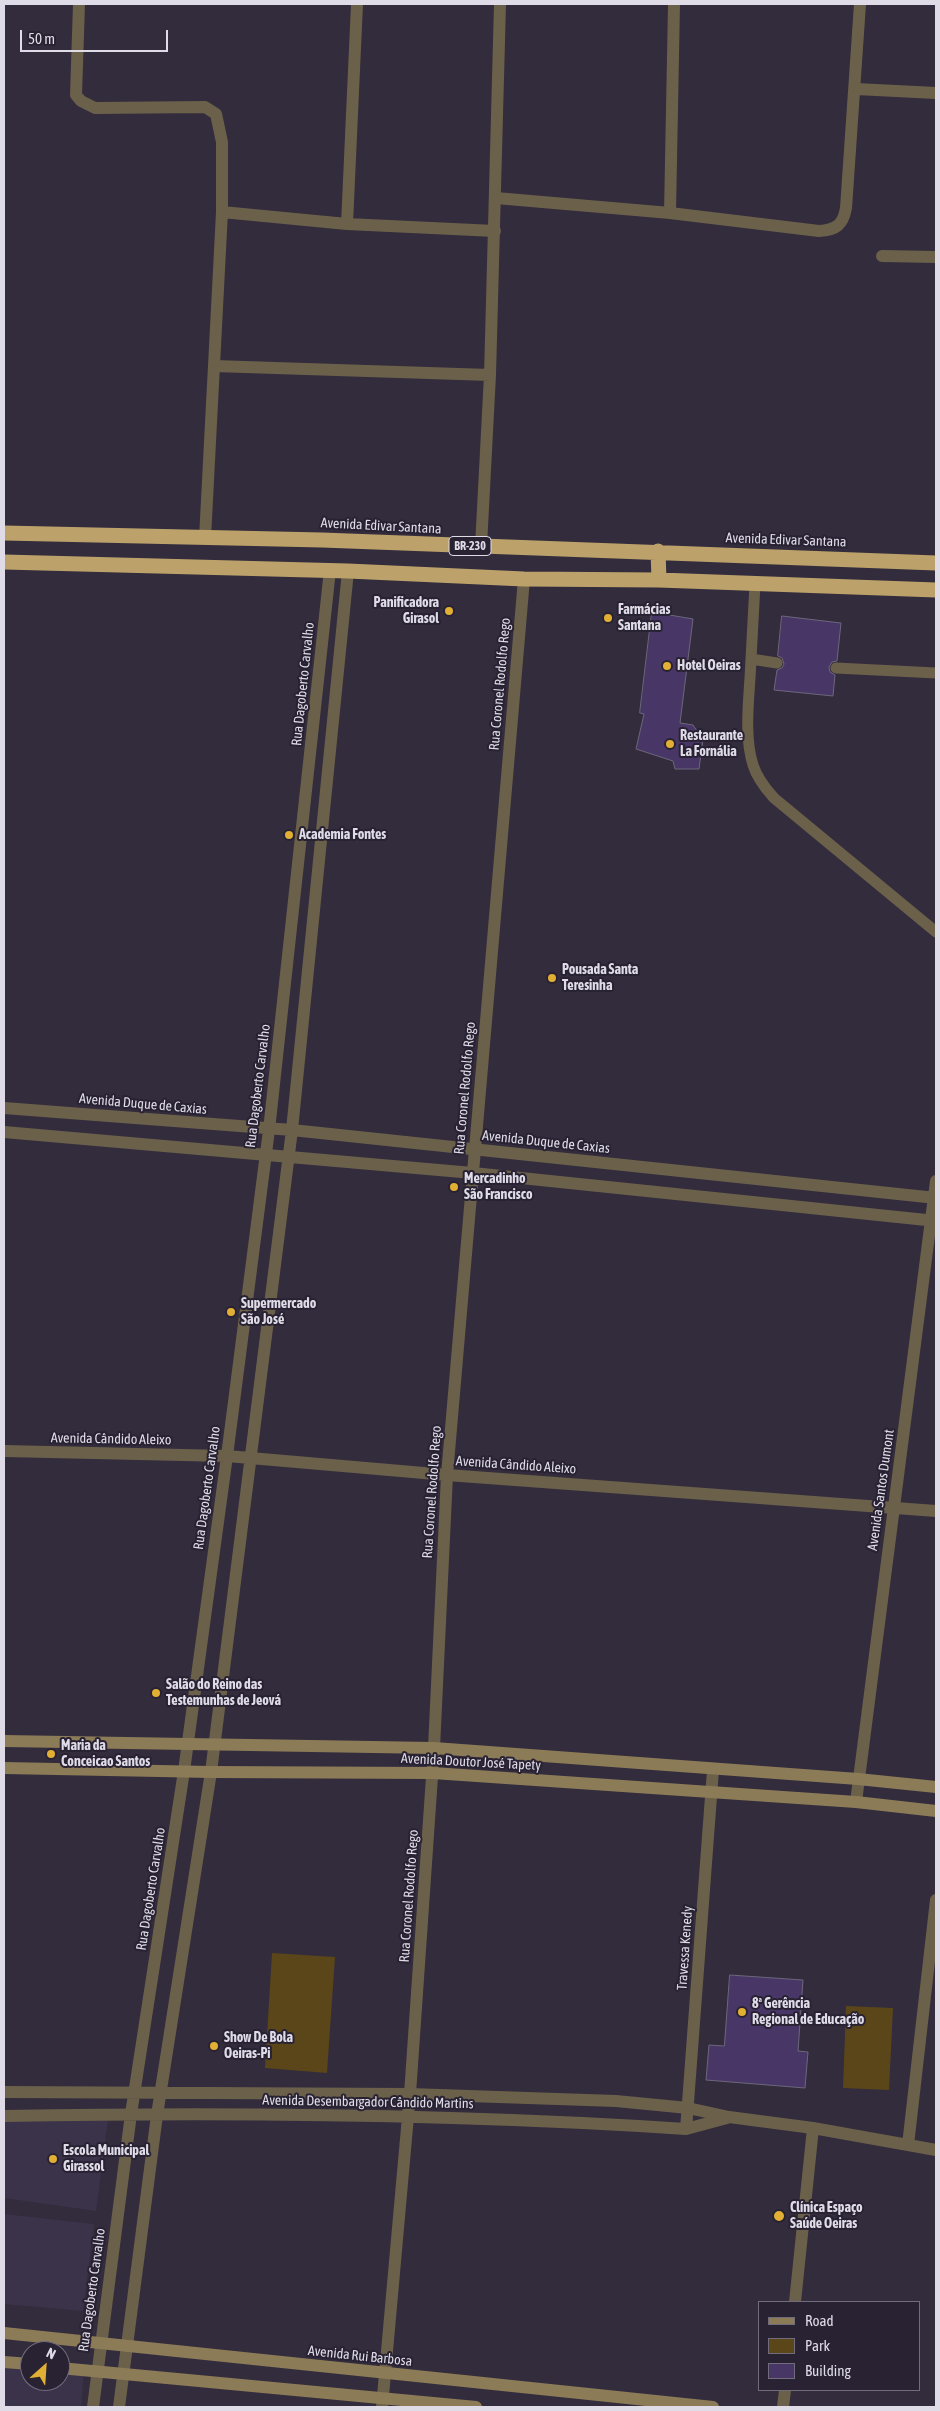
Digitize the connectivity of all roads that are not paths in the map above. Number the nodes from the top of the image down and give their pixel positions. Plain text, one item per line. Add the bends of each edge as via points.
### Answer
1 (79, 4) edge
2 (357, 4) edge
3 (500, 4) edge
4 (674, 4) edge
5 (860, 4) edge
6 (856, 89) junction
7 (936, 93) edge
8 (496, 198) junction
9 (222, 212) junction
10 (670, 213) junction
11 (346, 224) junction
12 (495, 231) junction
13 (882, 256) dead end
14 (936, 257) edge
15 (214, 366) junction
16 (490, 375) junction
17 (4, 533) edge
18 (206, 538) junction
19 (481, 546) junction
20 (658, 551) junction
21 (4, 562) edge
22 (936, 563) edge
23 (330, 570) junction
24 (348, 571) junction
25 (524, 579) junction
26 (659, 580) junction
27 (755, 584) junction
28 (936, 590) edge
29 (751, 659) junction
30 (778, 663) dead end
31 (836, 668) dead end
32 (936, 673) edge
33 (936, 932) edge
34 (4, 1108) edge
35 (269, 1130) junction
36 (292, 1130) junction
37 (4, 1132) edge
38 (474, 1149) junction
39 (264, 1157) junction
40 (288, 1157) junction
41 (473, 1173) junction
42 (936, 1182) edge
43 (935, 1198) edge
44 (934, 1221) edge
45 (4, 1451) edge
46 (227, 1456) junction
47 (249, 1458) junction
48 (447, 1475) junction
49 (894, 1507) junction
50 (936, 1510) edge
51 (4, 1741) edge
52 (188, 1745) junction
53 (214, 1746) junction
54 (434, 1748) junction
55 (4, 1768) edge
56 (713, 1770) junction
57 (184, 1771) junction
58 (211, 1772) junction
59 (432, 1773) junction
60 (858, 1779) junction
61 (936, 1786) edge
62 (712, 1792) junction
63 (856, 1802) junction
64 (936, 1811) edge
65 (936, 1900) edge
66 (161, 2091) junction
67 (4, 2092) edge
68 (134, 2092) junction
69 (410, 2094) junction
70 (688, 2108) junction
71 (131, 2114) junction
72 (157, 2115) junction
73 (4, 2116) edge
74 (407, 2116) junction
75 (729, 2117) junction
76 (813, 2128) junction
77 (686, 2129) junction
78 (908, 2145) junction
79 (936, 2150) edge
80 (794, 2301) edge
81 (4, 2333) edge
82 (100, 2343) junction
83 (125, 2346) junction
84 (4, 2362) edge
85 (20, 2363) edge
86 (70, 2369) edge
87 (97, 2371) junction
88 (122, 2374) junction
89 (384, 2374) junction
90 (785, 2391) edge
91 (383, 2403) edge
92 (669, 2405) edge
93 (93, 2407) edge
94 (118, 2407) edge
95 (476, 2407) edge
96 (713, 2407) edge
97 (783, 2407) edge

1 - 9 street via 76,95 95,108 205,107 212,110 221,130
2 - 11 street
3 - 8 street
4 - 10 street
5 - 6 street
6 - 7 street
6 - 10 street via 844,216 834,230 819,231
8 - 10 street
8 - 12 street
9 - 11 street
9 - 15 street
11 - 12 street
12 - 16 street
13 - 14 street
15 - 16 street
15 - 18 street
16 - 19 street
17 - 18 highway, Avenida Edivar Santana / BR-230
18 - 19 highway, Avenida Edivar Santana / BR-230
19 - 20 highway, Avenida Edivar Santana / BR-230
20 - 22 highway, Avenida Edivar Santana / BR-230
20 - 26 highway
21 - 23 highway, BR-230
23 - 24 highway, BR-230
23 - 35 street, Rua Dagoberto Carvalho
24 - 25 highway, BR-230
24 - 36 street
25 - 26 highway, BR-230
25 - 38 street, Rua Coronel Rodolfo Rego
26 - 27 highway, BR-230
27 - 28 highway, BR-230
27 - 29 lane
29 - 30 lane
29 - 33 lane via 750,750 761,782 774,798
31 - 32 lane
34 - 35 street, Avenida Duque de Caxias
35 - 36 street, Avenida Duque de Caxias
35 - 39 street, Rua Dagoberto Carvalho
36 - 38 street, Avenida Duque de Caxias
36 - 40 street
37 - 39 street
38 - 41 street, Rua Coronel Rodolfo Rego
38 - 43 street, Avenida Duque de Caxias
39 - 40 street
39 - 46 street, Rua Dagoberto Carvalho
40 - 41 street
40 - 47 street
41 - 44 street
41 - 48 street, Rua Coronel Rodolfo Rego
42 - 43 street, Avenida Santos Dumont
43 - 44 street, Avenida Santos Dumont
44 - 49 street, Avenida Santos Dumont
45 - 46 street, Avenida Cândido Aleixo
46 - 47 street, Avenida Cândido Aleixo
46 - 52 street, Rua Dagoberto Carvalho
47 - 48 street, Avenida Cândido Aleixo
47 - 53 street
48 - 49 street, Avenida Cândido Aleixo
48 - 54 street, Rua Coronel Rodolfo Rego
49 - 50 street, Avenida Cândido Aleixo
49 - 60 street, Avenida Santos Dumont
51 - 52 street, Avenida Doutor José Tapety
52 - 53 street, Avenida Doutor José Tapety
52 - 57 street, Rua Dagoberto Carvalho
53 - 54 street, Avenida Doutor José Tapety
53 - 58 street
54 - 56 street, Avenida Doutor José Tapety
54 - 59 street, Rua Coronel Rodolfo Rego
55 - 57 street, Avenida Doutor José Tapety
56 - 60 street, Avenida Doutor José Tapety
56 - 62 street, Travessa Kenedy
57 - 58 street, Avenida Doutor José Tapety
57 - 68 street, Rua Dagoberto Carvalho
58 - 59 street, Avenida Doutor José Tapety
58 - 66 street
59 - 62 street, Avenida Doutor José Tapety
59 - 69 street, Rua Coronel Rodolfo Rego
60 - 61 street, Avenida Doutor José Tapety
60 - 63 street, Avenida Santos Dumont
62 - 63 street, Avenida Doutor José Tapety
62 - 70 street, Travessa Kenedy
63 - 64 street, Avenida Doutor José Tapety
65 - 78 street
66 - 68 street, Avenida Desembargador Cândido Martins
66 - 69 street, Avenida Desembargador Cândido Martins
66 - 72 street
67 - 68 street, Avenida Desembargador Cândido Martins
68 - 71 street, Rua Dagoberto Carvalho
69 - 70 street, Avenida Desembargador Cândido Martins via 616,2101
69 - 74 street, Rua Coronel Rodolfo Rego
70 - 75 street, Avenida Desembargador Cândido Martins
70 - 77 street, Travessa Kenedy
71 - 72 street, Avenida Desembargador Cândido Martins
71 - 73 street, Avenida Desembargador Cândido Martins
71 - 82 street, Rua Dagoberto Carvalho
72 - 74 street, Avenida Desembargador Cândido Martins
72 - 83 street
74 - 77 street, Avenida Desembargador Cândido Martins
74 - 89 street, Rua Coronel Rodolfo Rego
75 - 76 street, Avenida Desembargador Cândido Martins
75 - 77 street, Avenida Desembargador Cândido Martins
76 - 78 street, Avenida Desembargador Cândido Martins
76 - 80 street
78 - 79 street, Avenida Desembargador Cândido Martins
81 - 82 street, Avenida Rui Barbosa
82 - 83 street, Avenida Rui Barbosa
82 - 87 street, Rua Dagoberto Carvalho
83 - 88 street
83 - 89 street, Avenida Rui Barbosa
84 - 85 street
86 - 87 street
87 - 88 street
87 - 93 street, Rua Dagoberto Carvalho
88 - 91 street
88 - 94 street
89 - 91 street, Rua Coronel Rodolfo Rego
89 - 92 street, Avenida Rui Barbosa
90 - 97 street
91 - 95 street
92 - 96 street, Avenida Rui Barbosa

